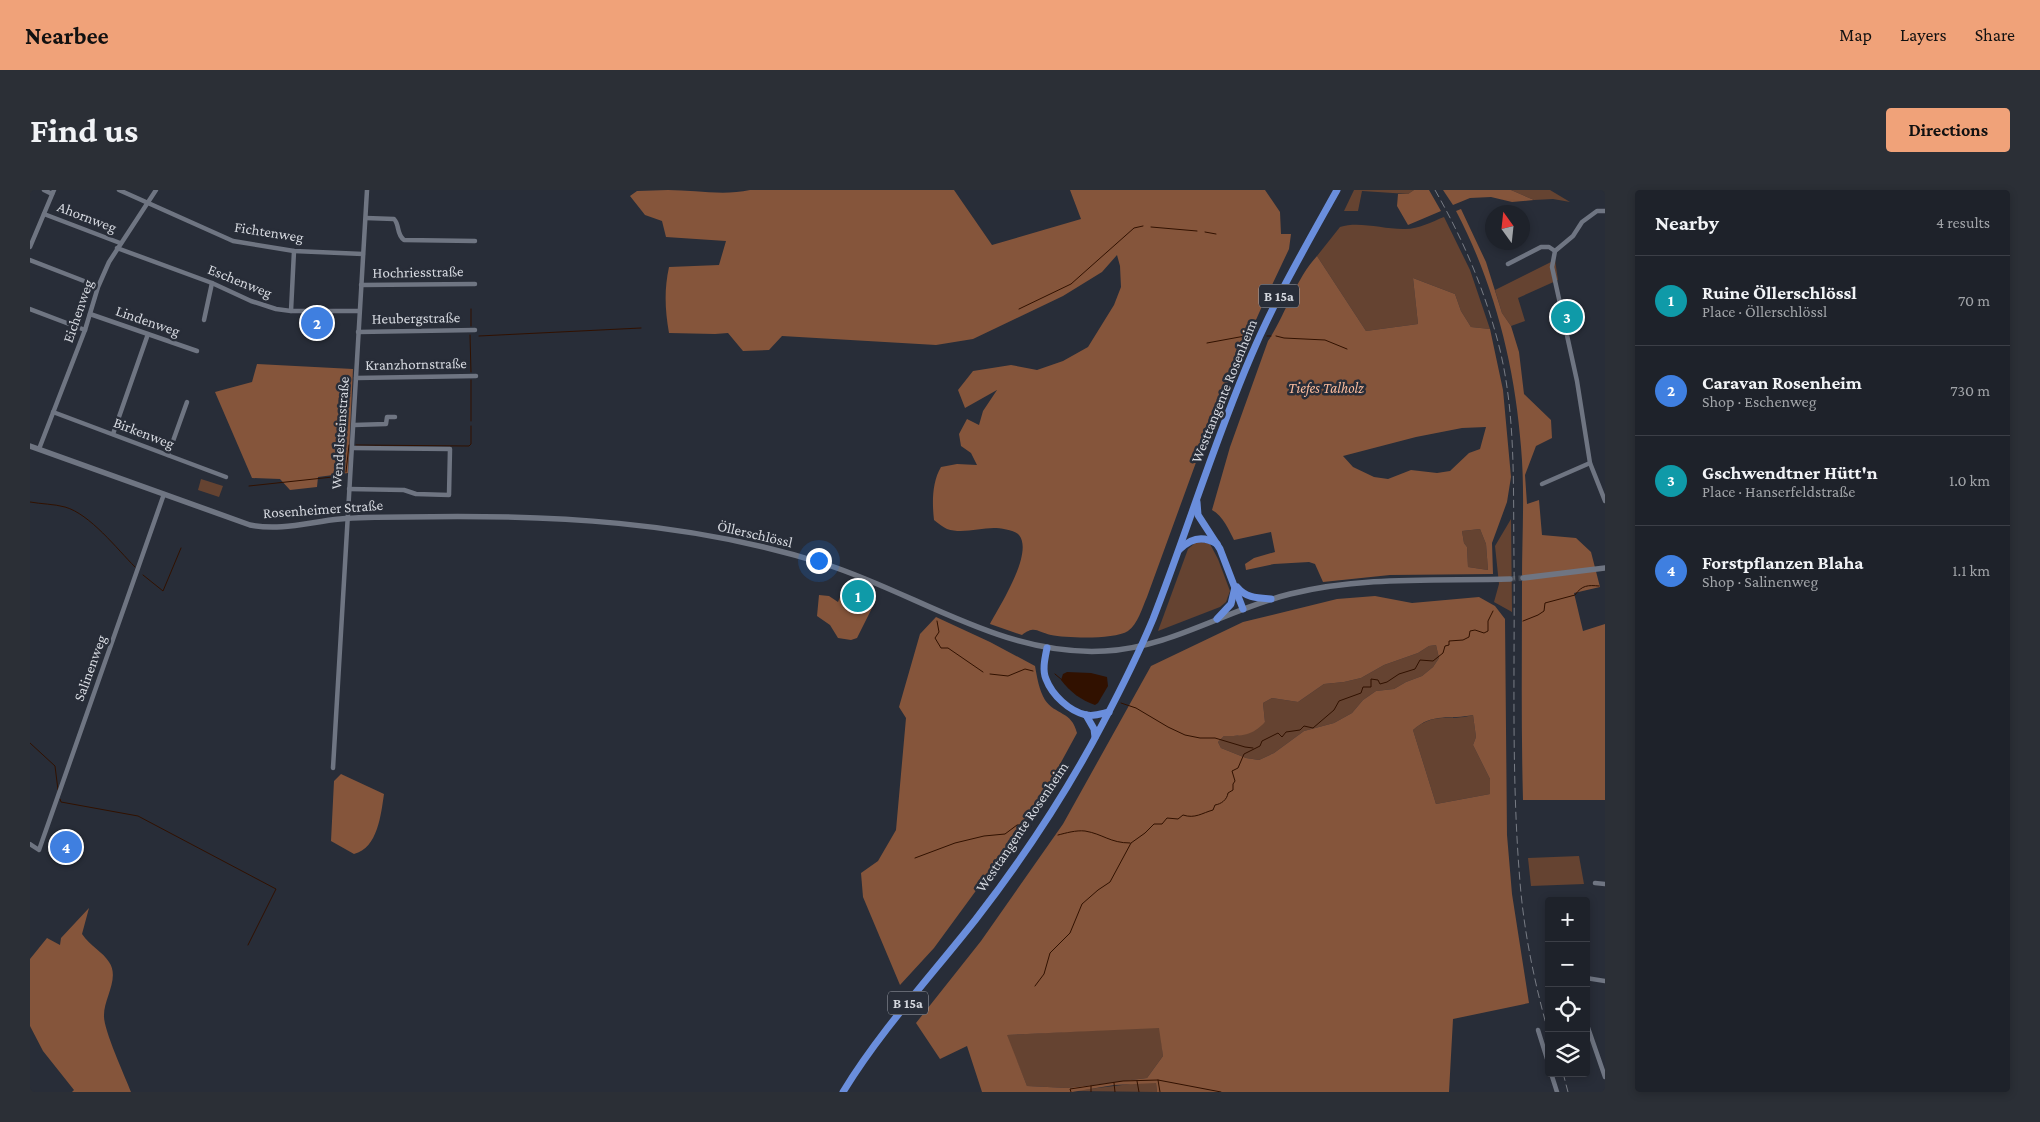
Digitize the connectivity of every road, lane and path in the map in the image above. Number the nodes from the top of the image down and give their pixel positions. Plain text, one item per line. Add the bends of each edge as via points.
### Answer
1 (44, 190) edge
2 (119, 190) edge
3 (156, 190) edge
4 (367, 190) edge
5 (1337, 190) edge
6 (53, 192) edge
7 (149, 202) junction
8 (1605, 211) edge
9 (44, 214) junction
10 (366, 218) junction
11 (475, 241) dead end
12 (119, 246) junction
13 (30, 247) edge
14 (294, 251) junction
15 (1555, 251) junction
16 (363, 254) junction
17 (30, 260) edge
18 (1508, 264) dead end
19 (84, 281) dead end
20 (212, 283) junction
21 (475, 284) dead end
22 (361, 285) junction
23 (30, 309) edge
24 (291, 311) junction
25 (359, 311) junction
26 (90, 314) junction
27 (204, 320) dead end
28 (85, 330) junction
29 (475, 330) dead end
30 (358, 332) junction
31 (148, 334) junction
32 (197, 351) dead end
33 (476, 376) dead end
34 (356, 378) junction
35 (187, 402) dead end
36 (54, 412) junction
37 (395, 418) dead end
38 (354, 425) junction
39 (113, 434) junction
40 (30, 446) edge
41 (353, 448) junction
42 (39, 449) junction
43 (168, 455) junction
44 (1590, 463) junction
45 (226, 477) dead end
46 (1542, 484) dead end
47 (349, 489) junction
48 (164, 494) junction
49 (1197, 499) junction
50 (1605, 501) edge
51 (347, 518) junction
52 (602, 522) joint
53 (1217, 544) junction
54 (1178, 550) junction
55 (1605, 568) edge
56 (1523, 578) tunnel mouth
57 (1510, 579) tunnel mouth
58 (1235, 584) junction
59 (1271, 599) junction
60 (1243, 608) junction
61 (1217, 619) junction
62 (1047, 648) junction
63 (1109, 712) junction
64 (1086, 715) junction
65 (1095, 738) junction
66 (333, 768) dead end
67 (30, 844) edge
68 (1595, 883) dead end
69 (1605, 884) edge
70 (1590, 979) edge
71 (1605, 981) edge
72 (1538, 1030) dead end
73 (1589, 1032) edge
74 (1545, 1052) edge
75 (1552, 1077) edge
76 (1605, 1077) edge
77 (843, 1092) edge
78 (1557, 1092) edge

1 - 6 street
2 - 7 street, Fichtenweg
3 - 7 street, Eichenweg
4 - 10 street, Wendelsteinstraße
5 - 49 highway, Westtangente Rosenheim / B 15a via 1295,265 1252,354
6 - 9 street
7 - 12 street, Eichenweg
7 - 14 street, Fichtenweg via 233,241
8 - 15 street via 1590,215
9 - 12 street, Ahornweg
9 - 13 street
10 - 11 street via 394,219 404,240
10 - 16 street, Wendelsteinstraße
12 - 20 street, Eschenweg
12 - 26 street, Eichenweg via 109,262
14 - 16 street, Fichtenweg
14 - 24 street
15 - 18 street via 1541,247
15 - 44 street via 1552,267 1577,381
16 - 22 street, Wendelsteinstraße
17 - 19 street
20 - 24 street, Eschenweg via 251,301
20 - 27 street
21 - 22 street, Hochriesstraße
22 - 25 street, Wendelsteinstraße
23 - 28 street
24 - 25 street, Eschenweg
25 - 30 street, Wendelsteinstraße
26 - 28 street, Eichenweg
26 - 31 street, Lindenweg
28 - 36 street, Eichenweg
29 - 30 street, Heubergstraße
30 - 34 street, Wendelsteinstraße
31 - 32 street, Lindenweg
31 - 39 street
33 - 34 street, Kranzhornstraße
34 - 38 street, Wendelsteinstraße
35 - 43 street
36 - 39 street, Birkenweg
36 - 42 street, Eichenweg
37 - 38 street via 387,417 386,424
38 - 41 street, Wendelsteinstraße
39 - 43 street, Birkenweg
40 - 42 street, Rosenheimer Straße
41 - 47 street, Wendelsteinstraße
41 - 47 street via 450,449 449,495
42 - 48 street, Rosenheimer Straße
43 - 45 street, Birkenweg
44 - 46 street
44 - 50 street
47 - 51 street, Wendelsteinstraße
48 - 51 street, Rosenheimer Straße via 266,528
48 - 67 street, Salinenweg via 39,850
49 - 53 highway via 1198,515
49 - 54 highway, B 15a
51 - 52 street, Rosenheimer Straße via 491,516
51 - 66 street, Wendelsteinstraße
52 - 62 street, Öllerschlössl via 701,534 762,546 855,575 1015,641
53 - 54 highway via 1200,538
53 - 58 highway
54 - 63 highway, Westtangente Rosenheim / B 15a via 1152,621
55 - 56 street
57 - 59 street, Öllerschlössl via 1360,582 1319,587
58 - 59 highway via 1244,594
58 - 60 highway
58 - 61 highway via 1231,604
59 - 60 street, Öllerschlössl
60 - 61 street, Öllerschlössl
61 - 62 street, Öllerschlössl via 1156,642 1122,649 1076,652
62 - 64 highway via 1044,670 1052,692 1062,702
63 - 64 highway
63 - 65 highway, Westtangente Rosenheim / B 15a
64 - 65 highway
65 - 77 highway, Westtangente Rosenheim / B 15a via 1014,868 897,1016
68 - 69 street
70 - 71 street
72 - 74 street
73 - 76 street
75 - 78 street

